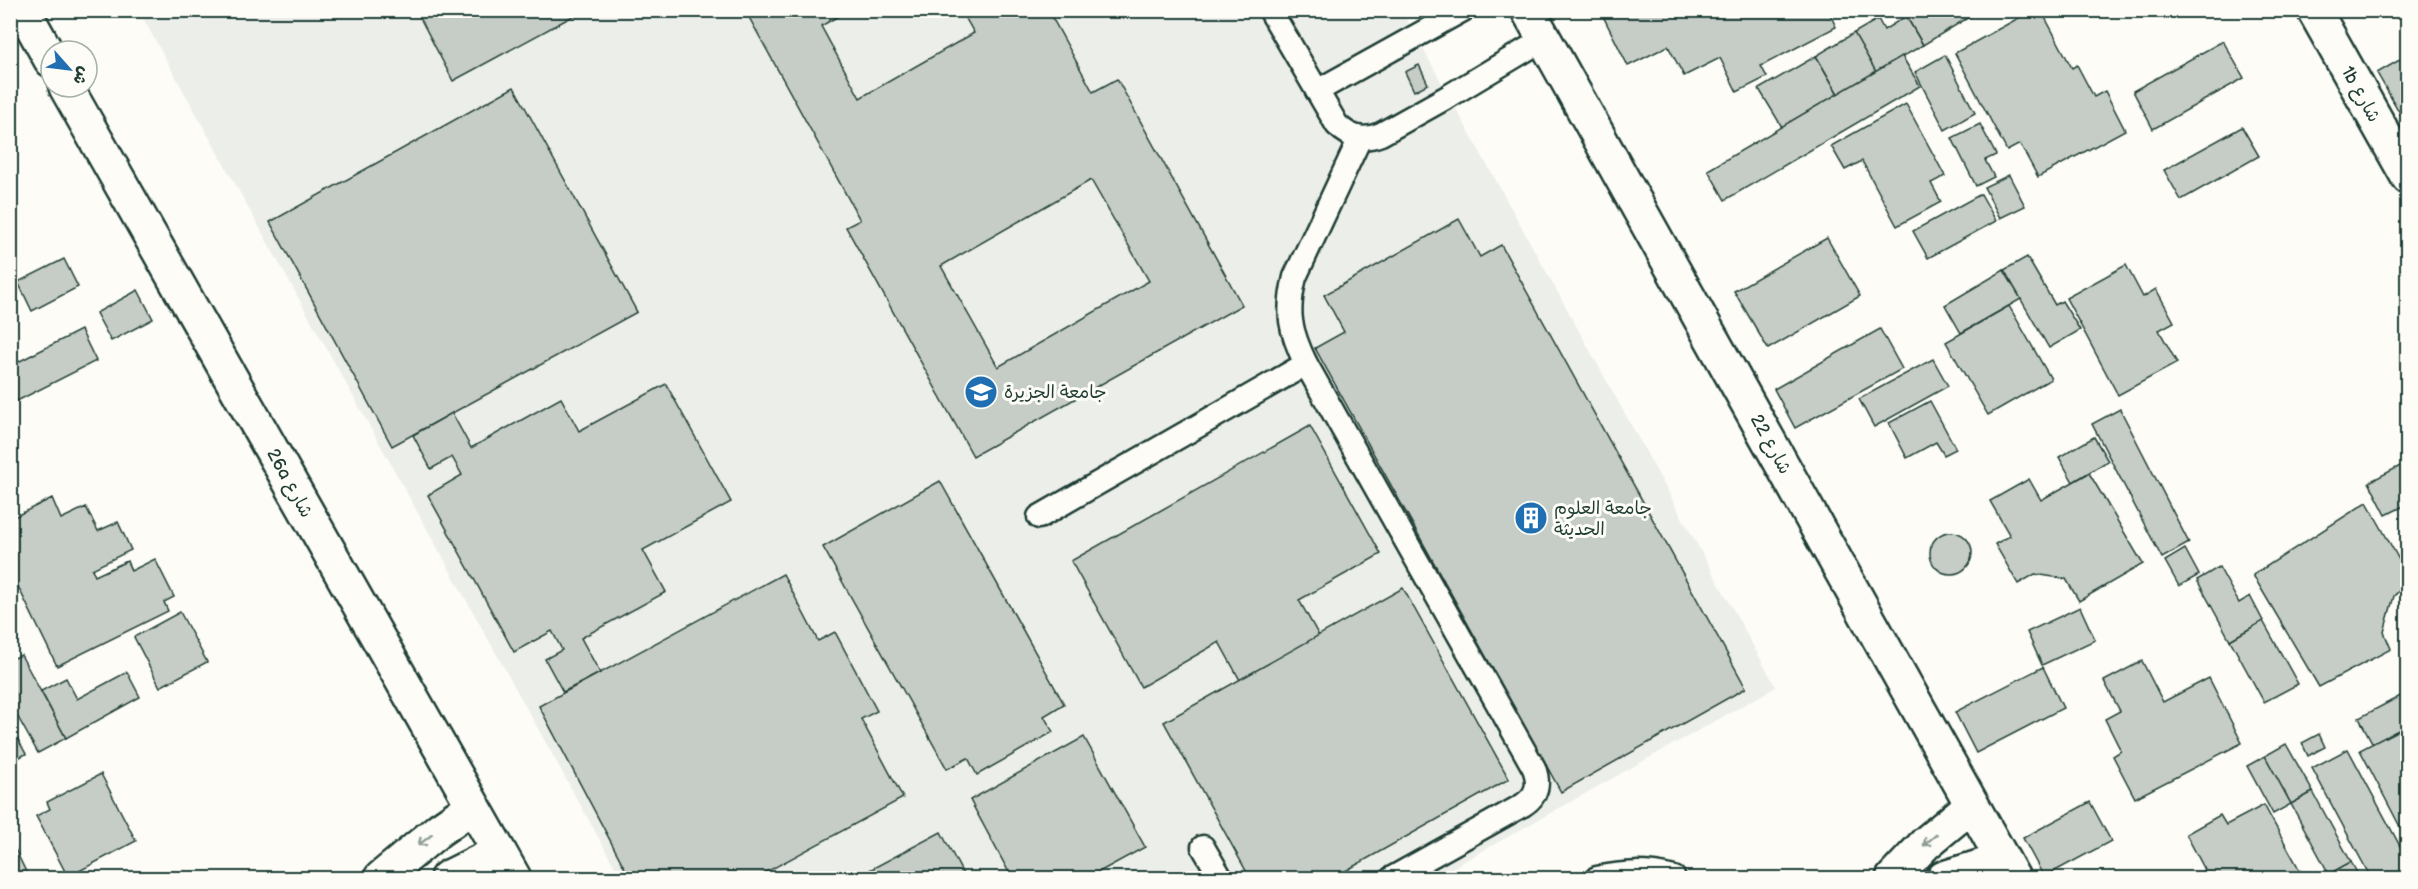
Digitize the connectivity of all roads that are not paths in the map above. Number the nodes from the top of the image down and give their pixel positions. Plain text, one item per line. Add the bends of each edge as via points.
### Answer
1 (1270, 10) edge
2 (1462, 10) edge
3 (1528, 10) edge
4 (2314, 10) edge
5 (24, 15) edge
6 (1544, 39) junction
7 (39, 40) edge
8 (1317, 91) junction
9 (73, 99) edge
10 (1360, 138) junction
11 (2408, 177) edge
12 (1306, 364) junction
13 (1039, 517) dead end
14 (1972, 805) junction
15 (472, 807) junction
16 (1203, 847) dead end
17 (506, 865) edge
18 (2008, 869) edge
19 (381, 879) edge
20 (447, 879) edge
21 (1221, 879) edge
22 (1392, 879) edge
23 (1597, 879) edge
24 (1674, 879) edge
25 (1893, 879) edge
26 (1944, 879) edge

1 - 8 lane
2 - 8 lane
3 - 6 street, شارع 22
4 - 11 street, 1b شارع
5 - 7 street
6 - 10 lane via 1381,134
6 - 14 street, شارع 22
8 - 10 lane via 1337,124 1347,134
9 - 15 street, 26a شارع
10 - 12 lane via 1295,277 1289,313 1295,342
12 - 13 lane
12 - 22 lane via 1537,777 1530,800
14 - 18 street, شارع 22
14 -> 25 street via 1926,843
15 - 17 street, 26a شارع
15 -> 19 street via 424,841
16 - 21 lane
17 - 20 street
18 - 26 street
23 - 24 lane via 1636,872

